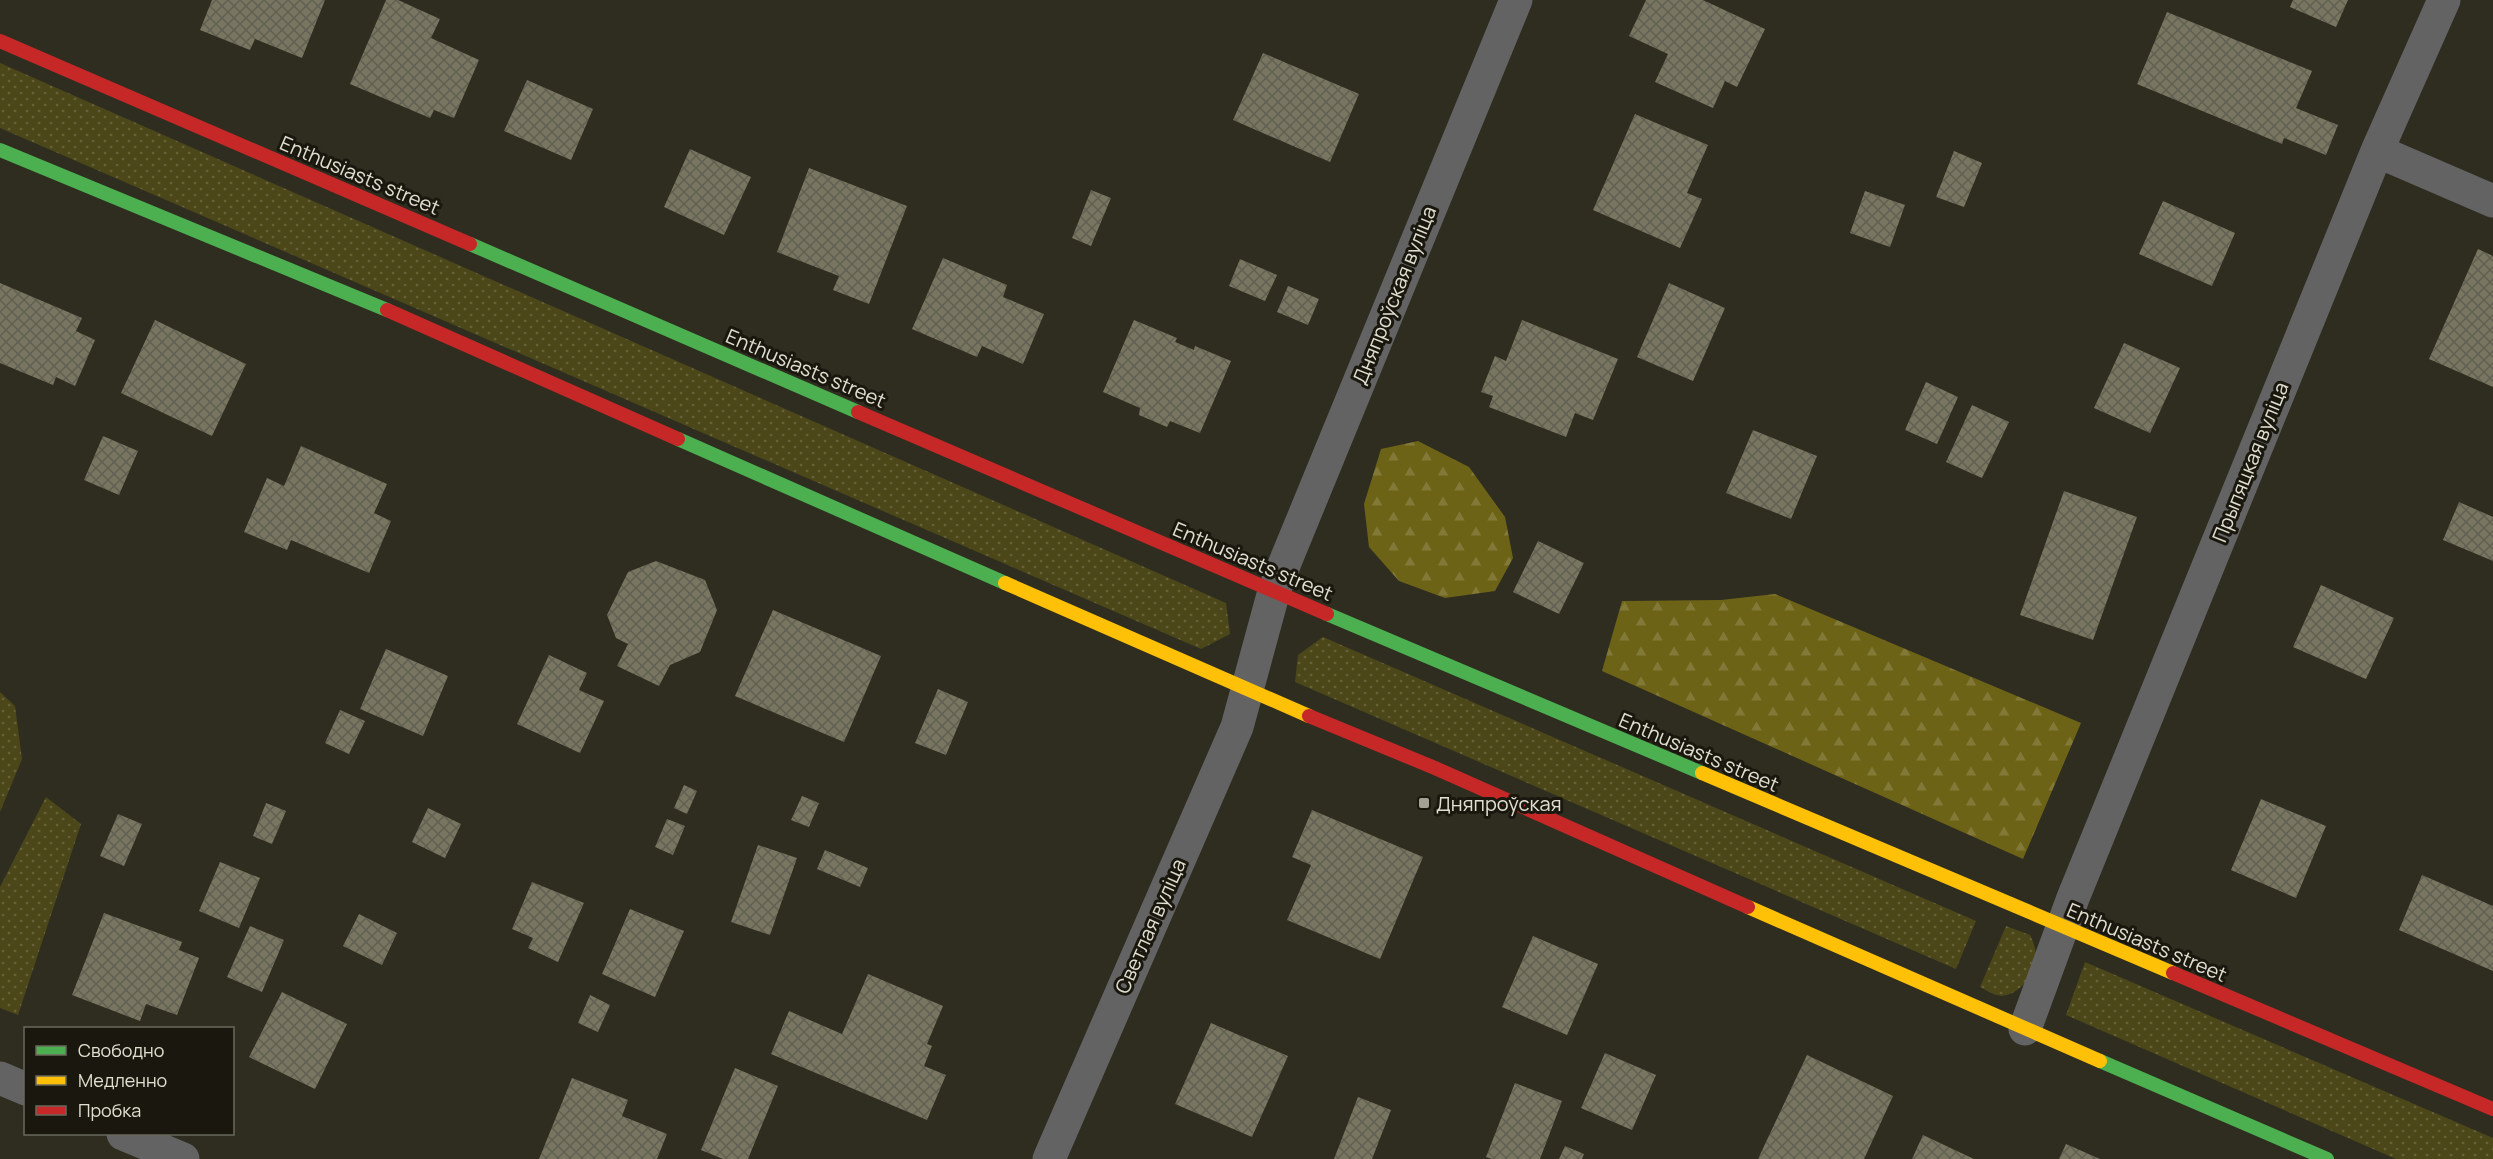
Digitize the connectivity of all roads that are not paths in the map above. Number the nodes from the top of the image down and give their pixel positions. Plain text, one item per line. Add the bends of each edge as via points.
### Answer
1 (1516, 0) edge
2 (2444, 0) edge
3 (0, 41) edge
4 (0, 150) edge
5 (2377, 151) junction
6 (2493, 201) edge
7 (1274, 591) junction
8 (1246, 690) junction
9 (2061, 927) junction
10 (2025, 1029) junction
11 (0, 1078) edge
12 (24, 1088) edge
13 (2493, 1109) edge
14 (123, 1143) edge
15 (183, 1159) edge
16 (1049, 1159) edge
17 (2327, 1159) edge

1 - 7 street, Дняпроўская вуліца
2 - 5 street, Прыпяцкая вуліца
3 - 7 street, Enthusiasts street
4 - 8 street via 359,298
5 - 6 street
5 - 9 street, Прыпяцкая вуліца
7 - 8 street, Дняпроўская вуліца
7 - 9 street, Enthusiasts street
8 - 10 street via 1435,768
8 - 16 street, Светлая вуліца via 1237,727
9 - 10 street, Прыпяцкая вуліца
9 - 13 street, Enthusiasts street
10 - 17 street
11 - 12 street
14 - 15 street

